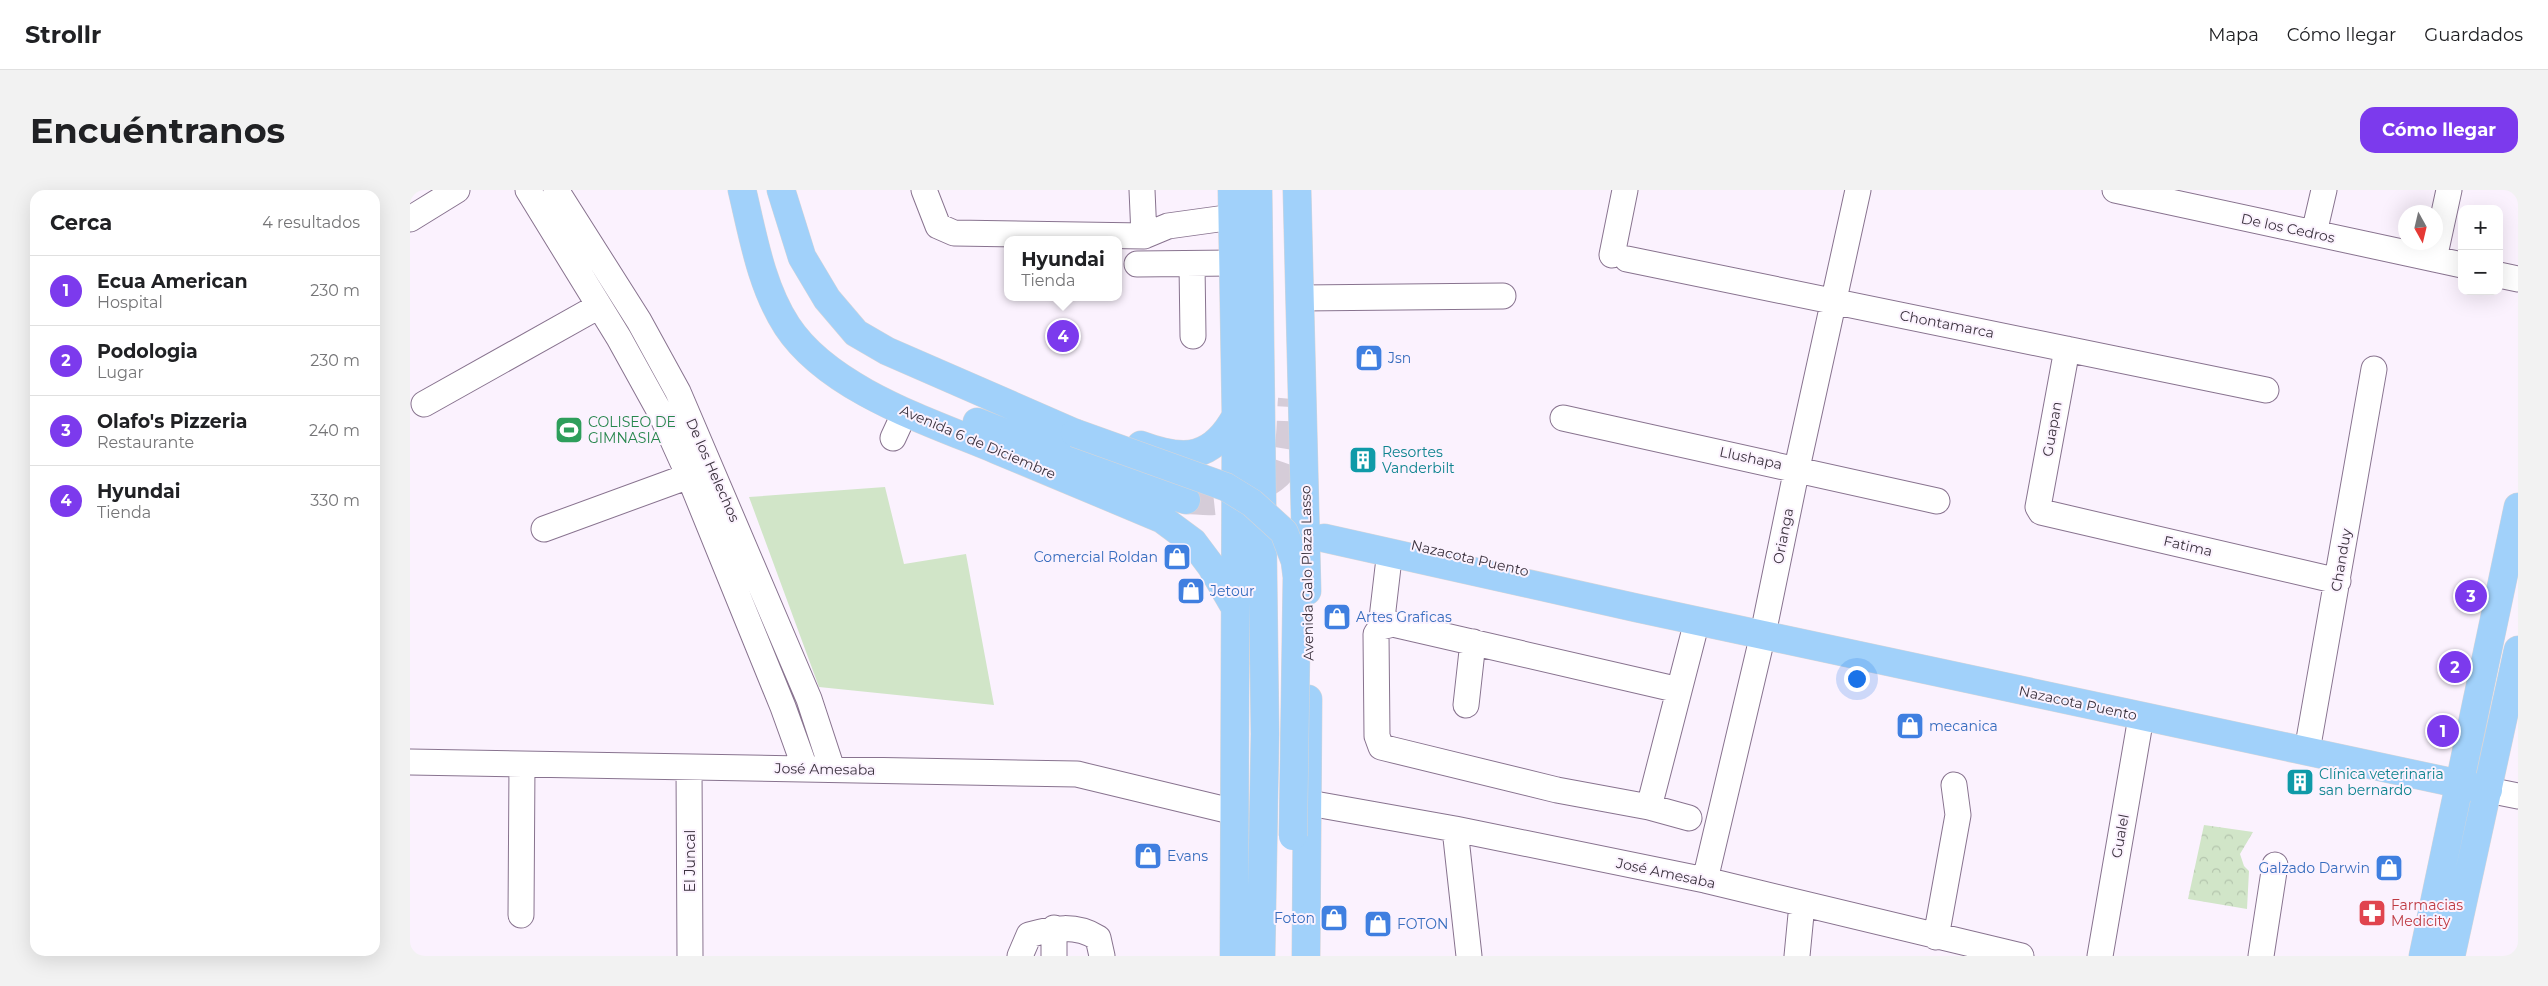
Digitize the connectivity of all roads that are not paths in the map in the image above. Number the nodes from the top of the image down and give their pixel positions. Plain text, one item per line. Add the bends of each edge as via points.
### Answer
1 (457, 190) edge
2 (528, 190) edge
3 (556, 190) edge
4 (742, 190) edge
5 (781, 190) edge
6 (924, 190) edge
7 (1142, 190) edge
8 (1232, 190) edge
9 (1258, 190) edge
10 (1274, 190) edge
11 (1296, 190) edge
12 (1625, 190) edge
13 (1858, 190) edge
14 (2115, 190) edge
15 (2324, 190) edge
16 (2449, 190) edge
17 (2207, 200) edge
18 (1232, 217) junction
19 (410, 219) edge
20 (2314, 233) junction
21 (1144, 236) junction
22 (755, 246) junction
23 (2434, 259) junction
24 (1233, 263) junction
25 (1137, 264) dead end
26 (1192, 264) junction
27 (2458, 265) edge
28 (2503, 276) edge
29 (2518, 279) edge
30 (1503, 296) dead end
31 (1301, 298) junction
32 (1832, 301) junction
33 (599, 306) junction
34 (1193, 336) dead end
35 (2067, 349) junction
36 (2374, 369) dead end
37 (1292, 388) tunnel mouth
38 (2266, 390) dead end
39 (1005, 402) junction
40 (424, 404) dead end
41 (905, 412) junction
42 (1236, 416) junction
43 (1563, 418) dead end
44 (893, 438) dead end
45 (1796, 468) junction
46 (689, 476) junction
47 (1186, 500) tunnel mouth
48 (1938, 501) dead end
49 (1306, 506) junction
50 (2518, 507) edge
51 (2039, 510) joint
52 (544, 528) dead end
53 (1324, 538) dead end
54 (1388, 567) junction
55 (1307, 568) junction
56 (2338, 581) junction
57 (1234, 605) junction
58 (1638, 608) junction
59 (1696, 621) junction
60 (1381, 627) junction
61 (1763, 634) junction
62 (1473, 642) junction
63 (2518, 650) edge
64 (1679, 690) junction
65 (809, 699) junction
66 (1466, 705) dead end
67 (783, 706) junction
68 (2141, 717) junction
69 (2307, 751) junction
70 (410, 762) edge
71 (522, 764) junction
72 (689, 766) junction
73 (805, 768) junction
74 (832, 769) junction
75 (2460, 783) junction
76 (1954, 785) dead end
77 (2488, 790) junction
78 (2518, 796) edge
79 (1309, 803) junction
80 (1649, 807) junction
81 (1235, 812) junction
82 (1689, 818) dead end
83 (1455, 829) junction
84 (2274, 865) dead end
85 (1705, 880) junction
86 (1802, 904) junction
87 (520, 915) dead end
88 (1307, 922) junction
89 (1054, 928) junction
90 (1936, 937) junction
91 (690, 956) edge
92 (1020, 956) edge
93 (1054, 956) edge
94 (1102, 956) edge
95 (1234, 956) edge
96 (1261, 956) edge
97 (1278, 956) edge
98 (1306, 956) edge
99 (1469, 956) edge
100 (1797, 956) edge
101 (2021, 956) edge
102 (2100, 956) edge
103 (2261, 956) edge
104 (2423, 956) edge
105 (2451, 956) edge
106 (2455, 956) edge

1 - 19 street
2 - 33 street, De los Helechos
3 - 65 street, De los Helechos via 639,321 678,392
4 - 22 main road, Avenida 6 de Diciembre
5 - 39 main road via 802,257 827,299 856,333 887,351
6 - 21 street via 938,226 954,233
7 - 21 street
8 - 18 main road
9 - 96 main road via 1265,734
10 - 97 main road, Avenida Galo Plaza Lasso
11 - 31 main road, Avenida Galo Plaza Lasso
11 - 37 main road
12 - 32 street, Chontamarca via 1619,257
13 - 32 street, Orianga
14 - 17 street, De los Cedros
15 - 20 street
16 - 23 street
17 - 20 street, De los Cedros
18 - 21 street via 1168,226
18 - 24 main road
20 - 23 street, De los Cedros
22 - 41 main road, Avenida 6 de Diciembre via 764,277 788,328 831,369 858,388
22 - 47 main road, Avenida 6 de Diciembre via 818,340 869,377 1115,476
23 - 27 street, De los Cedros
24 - 26 street
24 - 42 main road
25 - 26 street
26 - 34 street
28 - 29 street
30 - 31 street
31 - 49 main road, Avenida Galo Plaza Lasso
32 - 35 street, Chontamarca
32 - 45 street, Orianga
33 - 40 street
33 - 46 street, De los Helechos via 661,414
35 - 38 street, Chontamarca
35 - 51 street, Guapan
36 - 56 street, Chanduy
39 - 42 main road via 1082,423 1163,453 1177,455 1213,446 1226,435
39 - 88 main road, bridge via 1075,433 1226,487 1252,503 1284,532 1295,561 1297,577 1293,836
41 - 44 street
41 - 57 main road, Avenida 6 de Diciembre via 1162,519 1193,542
42 - 57 main road
43 - 45 street, Llushapa
45 - 48 street, Llushapa
45 - 61 street, Orianga
46 - 52 street
46 - 67 street, De los Helechos
49 - 55 main road, Avenida Galo Plaza Lasso
49 - 58 main road, Nazacota Puento via 1320,522 1605,590
50 - 75 main road
51 - 56 street, Fatima
53 - 58 main road, Nazacota Puento
54 - 55 main road via 1336,556 1322,559
54 - 58 main road via 1600,612
54 - 60 street
55 - 79 main road, Avenida Galo Plaza Lasso
56 - 69 street, Chanduy
57 - 81 main road
58 - 59 main road, Nazacota Puento
59 - 61 main road, Nazacota Puento
59 - 64 street
60 - 62 street via 1393,624
60 - 80 street via 1375,638 1377,736 1381,747 1557,790
61 - 68 main road, Nazacota Puento
61 - 85 street, Orianga
62 - 64 street
62 - 66 street
63 - 77 main road
64 - 80 street
65 - 67 street
65 - 74 street, De los Helechos
67 - 73 street, De los Helechos
68 - 69 main road, Nazacota Puento
68 - 102 street, Gualel
69 - 75 main road, Nazacota Puento
70 - 71 street, José Amesaba
71 - 72 street, José Amesaba
71 - 87 street
72 - 73 street, José Amesaba
72 - 91 street, El Juncal
73 - 74 street, José Amesaba
74 - 81 street, José Amesaba via 1077,774
75 - 77 main road, Nazacota Puento
75 - 104 main road
76 - 90 street via 1958,815
77 - 78 street, Nazacota Puento
77 - 105 main road
79 - 83 street, José Amesaba
79 - 88 main road, Avenida Galo Plaza Lasso
80 - 82 street
81 - 95 main road
83 - 85 street, José Amesaba
83 - 99 street
84 - 103 street
85 - 86 street, José Amesaba
86 - 90 street, José Amesaba
86 - 100 street
88 - 98 main road, Avenida Galo Plaza Lasso
89 - 92 street via 1029,935
89 - 93 street
89 - 94 street via 1086,930 1098,938
90 - 101 street, José Amesaba
105 - 106 street

